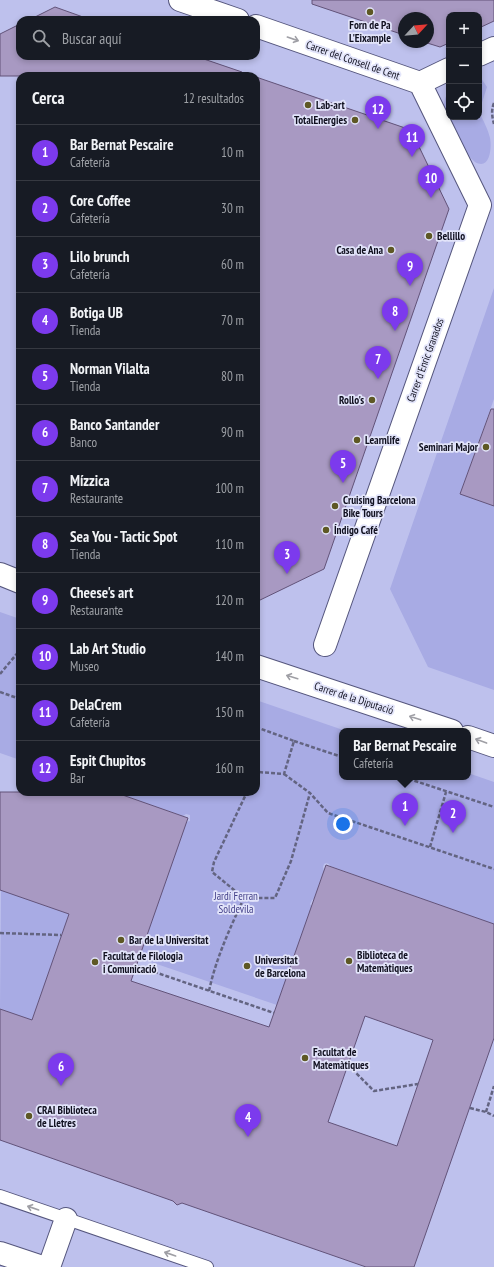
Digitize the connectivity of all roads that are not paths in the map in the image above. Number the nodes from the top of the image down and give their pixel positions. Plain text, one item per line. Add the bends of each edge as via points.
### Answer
1 (180, 0) edge
2 (226, 16) edge
3 (260, 27) edge
4 (494, 48) edge
5 (482, 54) edge
6 (446, 70) edge
7 (420, 83) junction
8 (0, 574) edge
9 (16, 580) edge
10 (325, 645) dead end
11 (260, 667) edge
12 (443, 728) edge
13 (471, 738) edge
14 (494, 746) edge
15 (0, 1196) edge
16 (66, 1219) junction
17 (0, 1253) edge
18 (42, 1267) edge
19 (49, 1267) edge
20 (207, 1267) edge

1 - 2 street
3 -> 7 street, Carrer del Consell de Cent
4 - 5 street
6 - 7 street
7 - 10 street, Carrer d'Enric Granados via 480,205
8 - 9 street
12 -> 11 street, Carrer de la Diputació
14 -> 13 street
16 -> 15 lane
16 - 19 street
20 -> 16 lane
17 - 18 street

